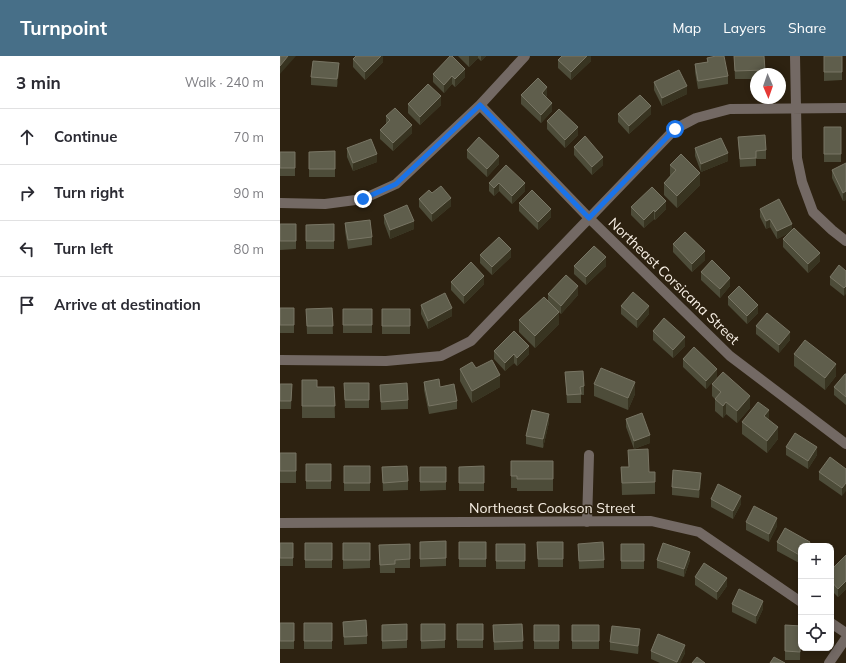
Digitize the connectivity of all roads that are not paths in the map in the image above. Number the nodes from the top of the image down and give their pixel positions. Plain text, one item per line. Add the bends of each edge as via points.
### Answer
1 (525, 56) edge
2 (795, 56) edge
3 (480, 105) junction
4 (795, 108) junction
5 (846, 108) edge
6 (280, 203) edge
7 (589, 218) junction
8 (846, 241) edge
9 (280, 360) edge
10 (846, 444) edge
11 (589, 456) dead end
12 (587, 522) junction
13 (280, 523) edge
14 (798, 600) edge
15 (834, 625) edge
16 (846, 633) edge
17 (846, 638) edge
18 (829, 663) edge

1 - 3 street
2 - 4 street
3 - 6 street via 396,184 363,199 325,204
3 - 7 street, Northeast Corsicana Street
4 - 5 street
4 - 7 street via 730,109 696,118 675,129
4 - 8 street via 797,158 802,182 813,212
7 - 9 street via 472,341 441,356 386,361
7 - 10 street, Northeast Corsicana Street via 730,356
11 - 12 street
12 - 13 street, Northeast Cookson Street
12 - 14 street, Northeast Cookson Street via 651,521 699,532
15 - 16 street
17 - 18 street

